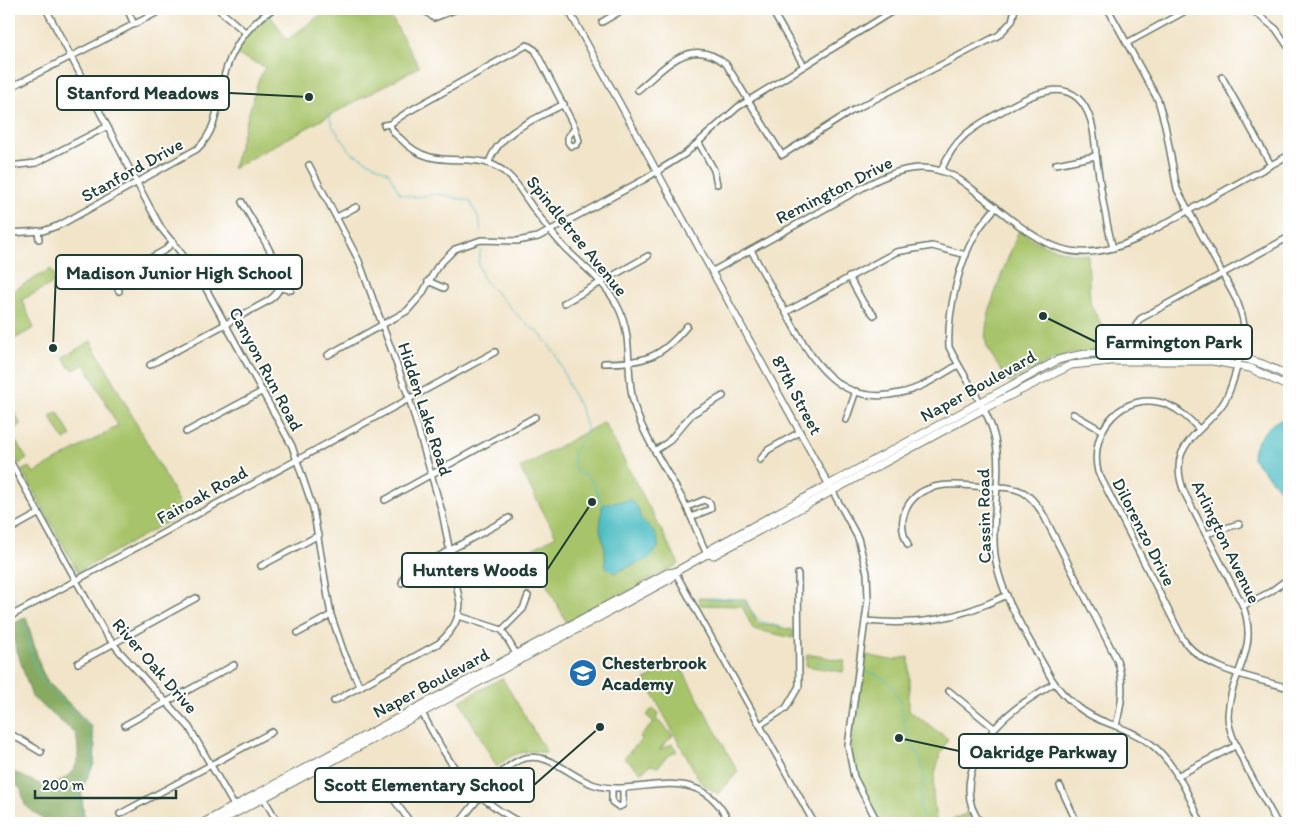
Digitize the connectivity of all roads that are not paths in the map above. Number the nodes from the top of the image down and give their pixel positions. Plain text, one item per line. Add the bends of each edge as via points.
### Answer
1 (46, 9) edge
2 (127, 9) edge
3 (164, 9) edge
4 (218, 9) edge
5 (273, 9) edge
6 (423, 9) edge
7 (456, 9) edge
8 (568, 9) edge
9 (624, 9) edge
10 (771, 9) edge
11 (896, 9) edge
12 (1015, 9) edge
13 (1108, 9) edge
14 (1189, 9) edge
15 (1250, 9) edge
16 (602, 22) dead end
17 (134, 24) junction
18 (245, 32) junction
19 (532, 38) dead end
20 (1126, 43) junction
21 (530, 46) junction
22 (1289, 48) edge
23 (69, 56) junction
24 (804, 66) junction
25 (1222, 78) dead end
26 (163, 87) dead end
27 (9, 88) edge
28 (221, 88) junction
29 (638, 90) dead end
30 (749, 100) junction
31 (564, 104) junction
32 (106, 127) junction
33 (575, 128) dead end
34 (698, 143) junction
35 (1289, 155) edge
36 (1096, 156) junction
37 (489, 162) junction
38 (1056, 164) dead end
39 (309, 165) dead end
40 (1271, 165) junction
41 (9, 166) edge
42 (941, 170) junction
43 (658, 172) junction
44 (136, 183) junction
45 (717, 184) dead end
46 (242, 202) dead end
47 (356, 207) dead end
48 (996, 207) junction
49 (1188, 211) junction
50 (337, 217) junction
51 (38, 231) junction
52 (550, 231) junction
53 (9, 232) edge
54 (1289, 237) edge
55 (39, 239) dead end
56 (173, 242) junction
57 (1113, 248) junction
58 (751, 250) junction
59 (966, 255) junction
60 (648, 256) dead end
61 (713, 271) junction
62 (1222, 274) junction
63 (849, 278) junction
64 (428, 281) junction
65 (601, 282) junction
66 (280, 288) junction
67 (444, 288) dead end
68 (291, 290) dead end
69 (119, 291) dead end
70 (564, 303) dead end
71 (786, 312) junction
72 (874, 315) dead end
73 (226, 324) junction
74 (383, 325) junction
75 (687, 326) dead end
76 (1132, 332) dead end
77 (494, 352) dead end
78 (328, 356) dead end
79 (1238, 356) junction
80 (604, 363) dead end
81 (629, 363) junction
82 (1236, 364) junction
83 (150, 365) dead end
84 (958, 365) junction
85 (1289, 377) edge
86 (1289, 387) edge
87 (262, 391) junction
88 (856, 391) junction
89 (723, 396) dead end
90 (409, 398) junction
91 (980, 406) junction
92 (1073, 414) dead end
93 (535, 417) dead end
94 (846, 420) dead end
95 (1198, 428) junction
96 (1101, 430) junction
97 (186, 432) dead end
98 (800, 432) junction
99 (656, 450) junction
100 (9, 459) edge
101 (297, 459) junction
102 (760, 460) dead end
103 (432, 474) junction
104 (996, 487) junction
105 (831, 489) junction
106 (385, 500) dead end
107 (687, 507) junction
108 (38, 514) junction
109 (691, 517) junction
110 (509, 518) dead end
111 (1239, 524) dead end
112 (9, 530) edge
113 (1206, 534) junction
114 (319, 535) junction
115 (908, 545) dead end
116 (450, 550) junction
117 (708, 554) junction
118 (261, 566) dead end
119 (675, 572) junction
120 (798, 574) dead end
121 (1289, 578) edge
122 (75, 581) junction
123 (402, 583) dead end
124 (1007, 595) junction
125 (528, 596) dead end
126 (196, 598) dead end
127 (1243, 606) junction
128 (331, 615) junction
129 (459, 616) junction
130 (9, 617) edge
131 (865, 620) junction
132 (502, 630) junction
133 (298, 633) dead end
134 (113, 644) junction
135 (518, 657) junction
136 (78, 663) dead end
137 (234, 665) dead end
138 (1240, 673) junction
139 (1054, 683) junction
140 (360, 687) junction
141 (1289, 688) edge
142 (949, 691) dead end
143 (167, 700) junction
144 (334, 701) dead end
145 (420, 710) junction
146 (125, 725) dead end
147 (760, 725) junction
148 (1116, 726) junction
149 (994, 728) junction
150 (272, 732) dead end
151 (9, 733) edge
152 (1237, 745) junction
153 (41, 752) dead end
154 (212, 764) junction
155 (1177, 776) junction
156 (383, 785) dead end
157 (1060, 786) dead end
158 (612, 788) junction
159 (623, 788) junction
160 (262, 795) junction
161 (480, 798) junction
162 (236, 809) junction
163 (120, 814) dead end
164 (874, 816) junction
165 (203, 823) edge
166 (217, 823) edge
167 (278, 823) edge
168 (411, 823) edge
169 (459, 823) edge
170 (521, 823) edge
171 (730, 823) edge
172 (814, 823) edge
173 (862, 823) edge
174 (878, 823) edge
175 (981, 823) edge
176 (1077, 823) edge
177 (1100, 823) edge
178 (1201, 823) edge
179 (1277, 823) edge

1 - 23 street, Canyon Run Road
2 - 17 street
3 - 17 street
4 - 18 street
5 - 18 street, Stanford Drive
6 - 7 street via 431,20
8 - 43 street, 87th Street
9 - 16 street
10 - 24 street
11 - 24 street
12 - 30 street via 1012,21 999,35 850,112 782,154
13 - 20 street, Arlington Avenue
14 - 20 street
15 - 22 street via 1276,29
17 - 23 street
18 - 28 street, Stanford Drive via 229,59
19 - 21 street
20 - 49 street, Arlington Avenue via 1158,100 1172,175
21 - 31 street
21 - 37 street, Spindletree Avenue via 524,46 387,124 407,146 425,157
23 - 27 street
23 - 32 street, Canyon Run Road
24 - 30 street
25 - 40 street
26 - 28 street via 192,84
28 - 44 street, Stanford Drive via 214,124 202,145
29 - 30 street via 680,56 704,51 726,64
30 - 34 street
31 - 33 street
31 - 37 street via 510,134 497,146
32 - 41 street via 42,161 26,166
32 - 44 street, Canyon Run Road
34 - 43 street
34 - 45 street via 714,170
35 - 40 street, Remington Drive
36 - 38 street
36 - 42 street via 1092,123 1082,102 1058,89 1046,90 1032,94 969,130 949,152
36 - 57 street
37 - 52 street, Spindletree Avenue via 509,175
39 - 50 street, Hidden Lake Road
40 - 49 street, Remington Drive
42 - 48 street, Remington Drive via 962,181
42 - 58 street, Remington Drive via 917,168 897,171
43 - 52 street
43 - 61 street, 87th Street
44 - 51 street, Stanford Drive via 60,225
44 - 56 street, Canyon Run Road via 161,228
46 - 66 street via 277,266
47 - 50 street
48 - 57 street, Remington Drive via 1032,236 1058,248 1088,252
48 - 59 street, Cassin Road via 978,231
49 - 57 street, Remington Drive via 1137,239
49 - 62 street, Arlington Avenue
50 - 74 street, Hidden Lake Road via 359,261
51 - 53 street, Stanford Drive
51 - 55 street
52 - 64 street via 528,240 490,239 460,246 444,258
52 - 65 street, Spindletree Avenue
54 - 62 street
56 - 69 street via 165,250 112,279
56 - 73 street, Canyon Run Road via 192,264
58 - 61 street, Remington Drive
58 - 71 street
59 - 63 street via 942,247 913,248 887,256
59 - 84 street, Cassin Road via 948,333 949,347
60 - 65 street
61 - 98 street, 87th Street
62 - 76 street via 1140,320
62 - 79 street, Arlington Avenue via 1242,316 1244,327
63 - 71 street
63 - 72 street
64 - 67 street
64 - 74 street via 422,294 407,311
65 - 70 street
65 - 81 street, Spindletree Avenue via 622,315 628,337
66 - 68 street
66 - 73 street via 268,301
71 - 88 street via 821,369 836,382
73 - 83 street
73 - 87 street, Canyon Run Road
74 - 78 street
74 - 90 street, Hidden Lake Road
75 - 81 street via 666,348 650,358
77 - 90 street, Fairoak Road
79 - 82 street, Arlington Avenue
79 - 85 main road, Naper Boulevard
79 - 91 main road, Naper Boulevard via 1199,350 1080,354 1048,364
80 - 81 street
81 - 99 street, Spindletree Avenue via 635,409
82 - 86 main road, Naper Boulevard
82 - 91 main road, Naper Boulevard via 1194,360 1076,364
82 - 95 street, Arlington Avenue via 1223,404
84 - 88 street via 906,392 888,395
84 - 91 street, Cassin Road
87 - 97 street
87 - 101 street, Canyon Run Road
88 - 94 street
89 - 99 street via 692,414 668,442
90 - 101 street, Fairoak Road
90 - 103 street, Hidden Lake Road
91 - 104 street, Cassin Road via 996,443
91 - 105 main road, Naper Boulevard
92 - 96 street
93 - 103 street
95 - 96 street via 1177,409 1148,402 1124,408
95 - 113 street, Arlington Avenue via 1184,447 1180,474 1185,494
96 - 138 street, Dilorenzo Drive via 1096,448 1098,472 1183,639 1203,660
98 - 102 street via 768,450
98 - 105 street, 87th Street
99 - 107 street, Spindletree Avenue
100 - 108 street, River Oak Drive
101 - 114 street, Canyon Run Road via 310,494
101 - 122 street, Fairoak Road
103 - 106 street
103 - 116 street, Hidden Lake Road
104 - 115 street via 943,485 920,494 910,501 902,517 902,530
104 - 124 street, Cassin Road via 994,554
104 - 148 street via 1022,492 1038,506 1113,651 1122,686 1122,704
105 - 117 main road, Naper Boulevard via 711,549
105 - 131 street, 87th Street via 858,538 865,560 868,591
107 - 109 street, Spindletree Avenue
107 - 109 street via 704,500 710,503 711,509
108 - 112 street
108 - 122 street, River Oak Drive
109 - 117 street, Spindletree Avenue
110 - 116 street
111 - 113 street
113 - 127 street, Arlington Avenue
114 - 118 street
114 - 128 street, Canyon Run Road
116 - 123 street via 407,574
116 - 129 street, Hidden Lake Road via 459,596
117 - 119 main road, Naper Boulevard
119 - 135 main road, Naper Boulevard via 667,573
119 - 147 street
120 - 147 street via 799,686 786,708
121 - 127 street
122 - 130 street, Fairoak Road
122 - 134 street, River Oak Drive
124 - 131 street via 958,616 906,623
124 - 139 street, Cassin Road
125 - 132 street via 523,609
126 - 134 street
127 - 138 street, Arlington Avenue via 1250,633
128 - 133 street
128 - 140 street, Canyon Run Road
129 - 132 street
129 - 140 street via 449,634 439,643
131 - 164 street, 87th Street via 848,746 854,777
132 - 135 street
134 - 136 street
134 - 143 street, River Oak Drive
135 - 145 main road, Naper Boulevard
137 - 143 street
138 - 141 street, Dilorenzo Drive
138 - 152 street, Arlington Avenue via 1230,700 1228,717
139 - 148 street, Cassin Road via 1083,710
139 - 149 street
140 - 144 street
142 - 149 street
143 - 146 street
143 - 154 street, River Oak Drive
145 - 160 main road, Naper Boulevard
145 - 161 street via 454,769
147 - 172 street
148 - 155 street, Cassin Road via 1151,744
149 - 175 street via 975,760 969,781 971,805
150 - 154 street
151 - 153 street
152 - 155 street
152 - 179 street, Arlington Avenue
154 - 162 street, River Oak Drive
154 - 163 street
155 - 178 street, Cassin Road
156 - 168 street
157 - 176 street
158 - 159 street
158 - 159 street via 612,802 619,807 623,805
158 - 161 street via 586,782 547,760 531,758 507,767
159 - 171 street via 693,787 717,802
160 - 162 main road, Naper Boulevard
160 - 167 street
161 - 169 street
161 - 170 street
162 - 165 main road, Naper Boulevard
162 - 166 main road, Naper Boulevard
164 - 173 street
164 - 174 street, 87th Street
176 - 177 street

